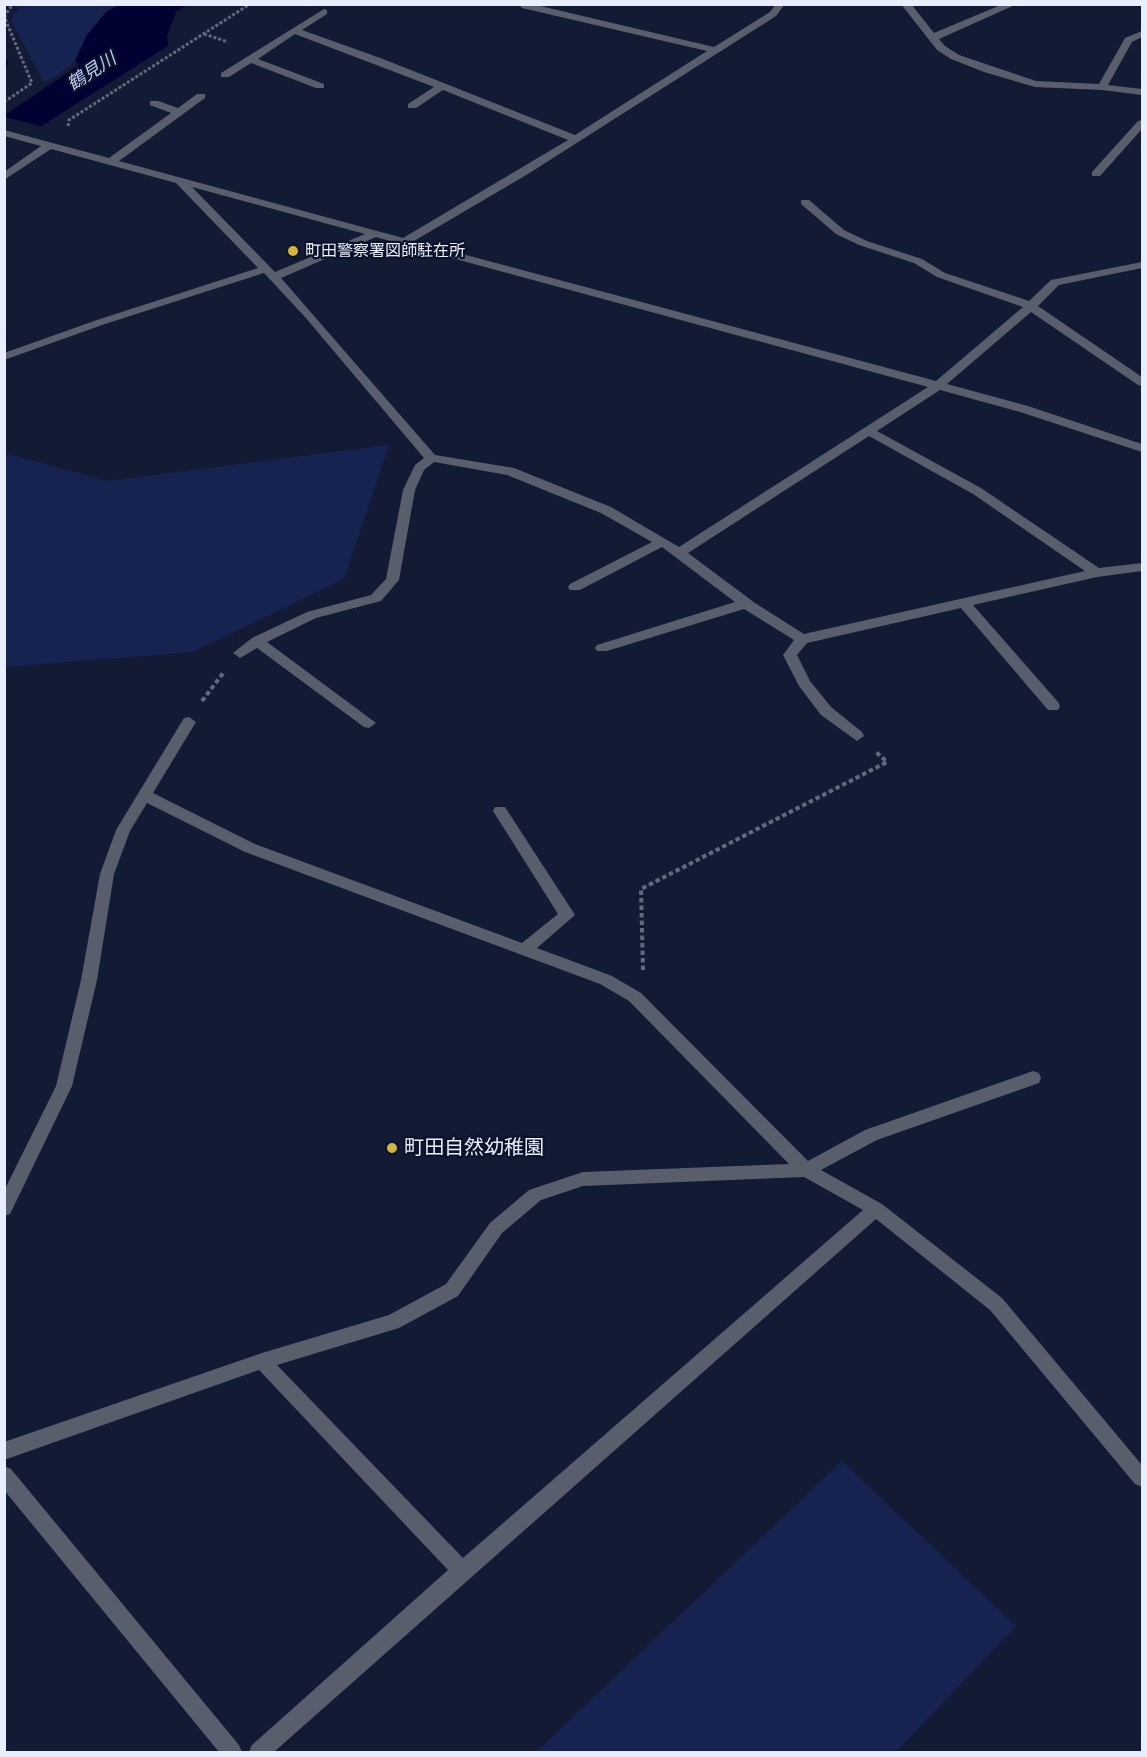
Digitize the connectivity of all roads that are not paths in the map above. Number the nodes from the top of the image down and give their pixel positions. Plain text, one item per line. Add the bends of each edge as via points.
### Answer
1 (781, 4) edge
2 (905, 4) edge
3 (1013, 4) edge
4 (522, 5) edge
5 (599, 9) dead end
6 (324, 12) dead end
7 (587, 20) junction
8 (295, 31) junction
9 (1143, 34) edge
10 (932, 38) junction
11 (715, 50) junction
12 (250, 59) junction
13 (225, 75) dead end
14 (320, 86) dead end
15 (442, 86) junction
16 (1102, 87) junction
17 (1143, 93) edge
18 (201, 96) dead end
19 (154, 103) dead end
20 (412, 106) dead end
21 (179, 112) junction
22 (1143, 123) edge
23 (4, 133) edge
24 (576, 139) junction
25 (49, 146) junction
26 (110, 162) junction
27 (1096, 174) dead end
28 (4, 177) edge
29 (179, 181) junction
30 (805, 202) dead end
31 (374, 234) junction
32 (404, 242) junction
33 (1143, 265) edge
34 (270, 273) junction
35 (1031, 306) junction
36 (4, 357) edge
37 (1143, 382) edge
38 (938, 386) junction
39 (869, 431) junction
40 (1143, 448) edge
41 (431, 458) junction
42 (662, 542) junction
43 (679, 553) junction
44 (1143, 567) edge
45 (1097, 573) junction
46 (575, 587) dead end
47 (747, 603) junction
48 (964, 603) junction
49 (802, 639) junction
50 (258, 641) junction
51 (602, 648) dead end
52 (240, 653) road end
53 (1053, 706) dead end
54 (189, 722) road end
55 (369, 723) dead end
56 (857, 736) road end
57 (145, 795) junction
58 (500, 811) dead end
59 (524, 950) junction
60 (1033, 1078) dead end
61 (806, 1170) junction
62 (4, 1209) edge
63 (876, 1209) junction
64 (262, 1361) junction
65 (4, 1450) edge
66 (4, 1475) edge
67 (1143, 1478) edge
68 (462, 1571) junction
69 (232, 1752) edge
70 (259, 1752) edge

1 - 11 street via 773,14
2 - 10 street
3 - 10 street
4 - 7 street
5 - 7 street
6 - 8 street
7 - 11 street
8 - 12 street
8 - 15 street
9 - 16 street via 1128,40
10 - 16 street via 955,57 1016,79 1035,84
11 - 24 street
12 - 13 street
12 - 14 street
15 - 20 street
15 - 24 street
16 - 17 street
18 - 21 street
19 - 21 street
21 - 26 street
22 - 27 street
23 - 25 street
24 - 32 street
25 - 26 street
25 - 28 street
26 - 29 street
29 - 31 street
29 - 34 street
30 - 35 street via 840,232 862,243
31 - 32 street
31 - 34 street
32 - 38 street
33 - 35 street via 1055,282
34 - 36 street via 101,322
34 - 41 street
35 - 37 street
35 - 38 street
38 - 39 street
38 - 40 street
39 - 43 street
39 - 45 street via 977,491
41 - 42 street via 510,471 606,510
41 - 50 street via 419,468 409,490 392,580 376,598 312,615
42 - 43 street
42 - 46 street
43 - 47 street
44 - 45 street
45 - 48 street
47 - 49 street
47 - 51 street
48 - 49 street
48 - 53 street
49 - 56 street via 790,655 804,683 826,711
50 - 52 street
50 - 55 street
54 - 57 street
57 - 59 street via 250,848
57 - 62 street via 123,830 107,874 89,980 64,1086
58 - 59 street via 567,915
59 - 61 street via 606,980 635,997
60 - 61 street via 871,1136
61 - 63 street
61 - 64 street via 583,1179 535,1195 496,1228 452,1290 393,1322
63 - 67 street via 996,1304
63 - 68 street
64 - 65 street
64 - 68 street
66 - 69 street
68 - 70 street

